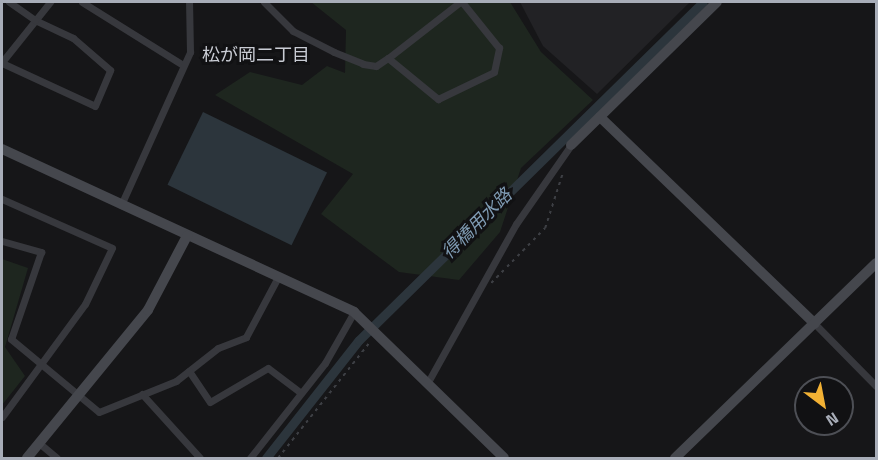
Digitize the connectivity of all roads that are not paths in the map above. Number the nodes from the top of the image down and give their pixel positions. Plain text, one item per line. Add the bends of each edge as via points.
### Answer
1 (9, 2) edge
2 (50, 2) edge
3 (81, 2) edge
4 (189, 2) edge
5 (264, 2) edge
6 (461, 2) edge
7 (717, 2) edge
8 (34, 20) junction
9 (388, 58) junction
10 (2, 63) edge
11 (183, 65) junction
12 (600, 117) junction
13 (571, 145) joint
14 (2, 149) edge
15 (2, 199) edge
16 (121, 205) junction
17 (187, 236) junction
18 (2, 241) edge
19 (876, 262) edge
20 (278, 277) junction
21 (354, 312) junction
22 (814, 324) junction
23 (39, 361) junction
24 (189, 371) junction
25 (428, 382) junction
26 (876, 386) edge
27 (301, 393) junction
28 (80, 394) junction
29 (142, 394) junction
30 (2, 417) edge
31 (39, 443) junction
32 (27, 459) edge
33 (57, 459) edge
34 (200, 459) edge
35 (250, 459) edge
36 (504, 459) edge
37 (675, 459) edge

1 - 8 street
2 - 8 street
3 - 11 street
4 - 11 street via 190,52
5 - 9 street via 293,31 334,52 376,66
6 - 9 street
6 - 9 street via 499,48 494,72 438,99
7 - 12 street
8 - 10 street
8 - 10 street via 73,38 110,70 95,106
11 - 16 street
12 - 13 street
12 - 22 street
13 - 25 street via 543,181
14 - 16 street
15 - 23 street via 112,248 85,304
16 - 17 street
17 - 20 street
17 - 28 street via 154,302
18 - 23 street via 41,252 11,339
19 - 22 street
20 - 21 street
20 - 24 street via 246,337 218,348
21 - 25 street
21 - 27 street via 326,363
22 - 26 street
22 - 37 street
23 - 28 street via 52,376
23 - 30 street
24 - 27 street via 210,402 268,368
24 - 29 street
25 - 36 street
27 - 35 street
28 - 29 street via 86,405 99,412
28 - 31 street
29 - 34 street
31 - 32 street
31 - 33 street

